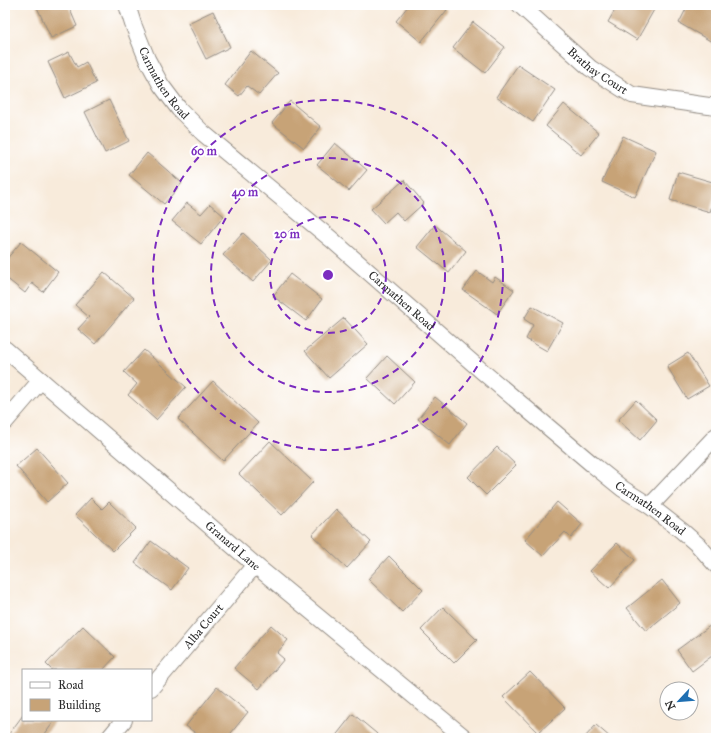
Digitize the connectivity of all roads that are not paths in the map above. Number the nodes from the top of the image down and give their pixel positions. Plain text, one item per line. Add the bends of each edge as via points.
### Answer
1 (127, 5) edge
2 (520, 5) edge
3 (716, 108) edge
4 (5, 349) edge
5 (41, 380) junction
6 (5, 422) edge
7 (716, 436) edge
8 (650, 506) junction
9 (256, 565) junction
10 (716, 565) edge
11 (152, 687) edge
12 (123, 721) edge
13 (109, 738) edge
14 (465, 738) edge

1 - 8 street, Carmathen Road via 147,59 161,85 178,109 203,133 331,238 592,464 623,489
2 - 3 street, Brathay Court via 590,68 632,95
4 - 5 street, Granard Lane
5 - 6 street
5 - 9 street, Granard Lane
7 - 8 street
8 - 10 street, Carmathen Road via 698,545
9 - 11 street, Alba Court
9 - 14 street, Granard Lane
12 - 13 street

